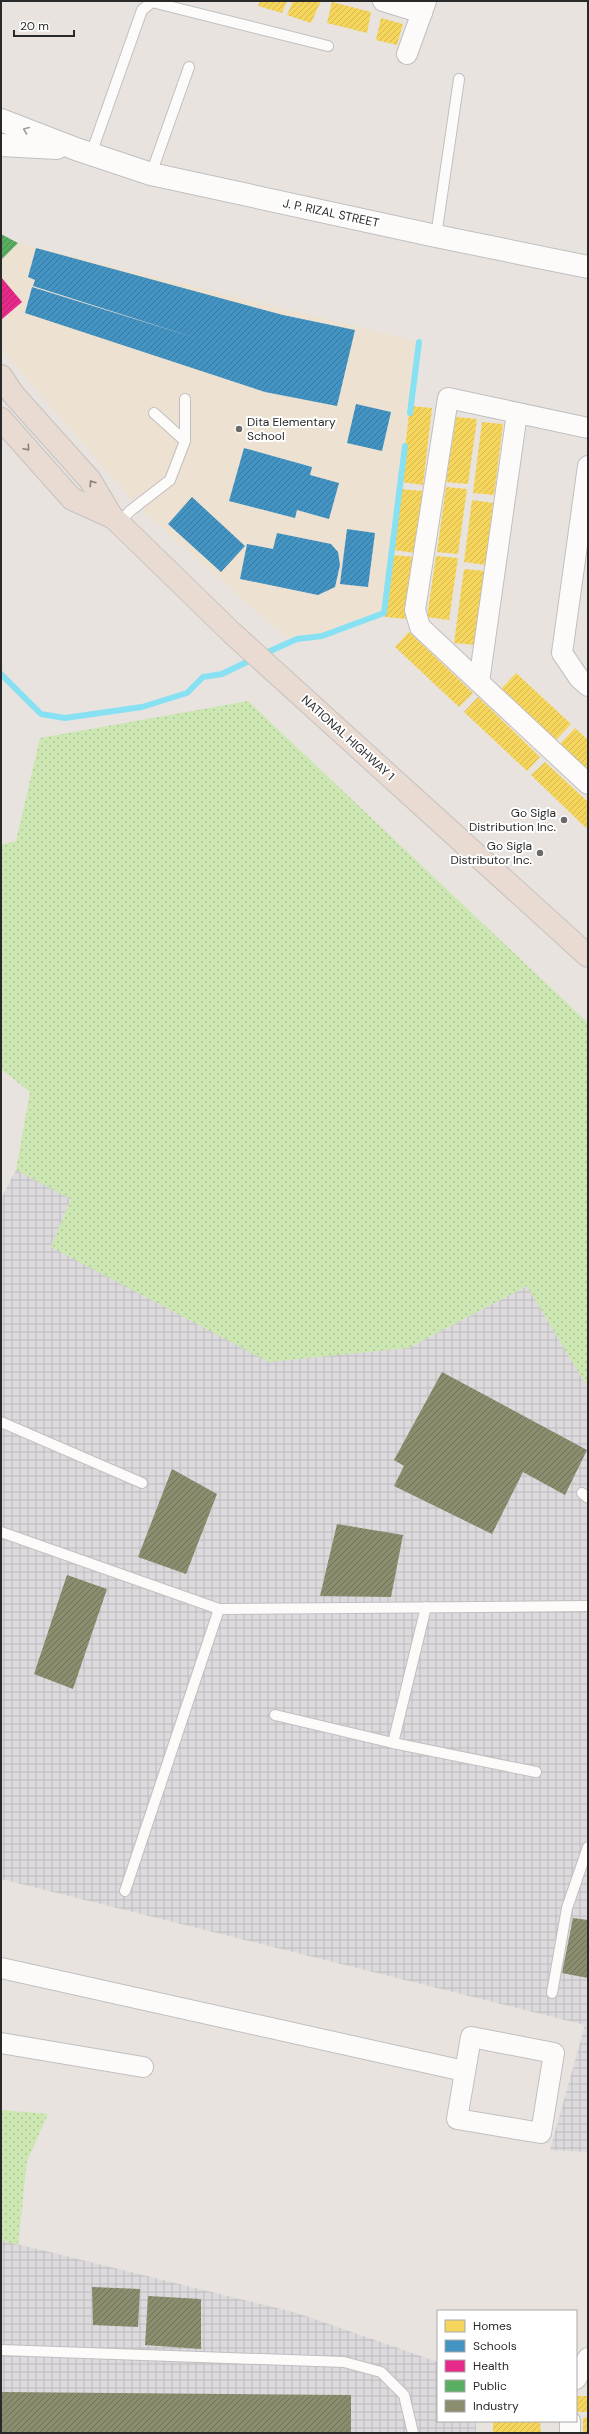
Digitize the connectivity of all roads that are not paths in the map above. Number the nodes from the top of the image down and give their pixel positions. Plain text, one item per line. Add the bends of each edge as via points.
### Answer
1 (383, 1) edge
2 (424, 7) edge
3 (328, 46) dead end
4 (407, 54) dead end
5 (189, 67) dead end
6 (459, 79) dead end
7 (1, 120) edge
8 (1, 145) edge
9 (84, 151) junction
10 (151, 174) junction
11 (436, 236) junction
12 (588, 267) edge
13 (1, 376) edge
14 (185, 399) dead end
15 (154, 413) dead end
16 (517, 413) junction
17 (1, 418) edge
18 (588, 428) edge
19 (185, 441) junction
20 (588, 466) edge
21 (115, 520) junction
22 (479, 682) junction
23 (588, 686) edge
24 (588, 784) edge
25 (588, 956) edge
26 (1, 1422) edge
27 (142, 1483) dead end
28 (1, 1532) edge
29 (588, 1606) edge
30 (426, 1607) junction
31 (219, 1609) junction
32 (275, 1715) dead end
33 (393, 1744) junction
34 (536, 1772) dead end
35 (588, 1847) edge
36 (125, 1891) dead end
37 (1, 1968) edge
38 (552, 1992) dead end
39 (1, 2043) edge
40 (143, 2066) dead end
41 (464, 2072) junction
42 (1, 2350) edge
43 (588, 2358) edge
44 (577, 2377) edge
45 (570, 2422) edge
46 (413, 2433) edge
47 (570, 2433) edge

1 - 2 street
2 - 4 street
3 - 9 lane via 152,2 142,10
5 - 10 lane
6 - 11 lane
9 -> 7 main road, J. P. RIZAL STREET
8 - 9 main road, J. P. RIZAL STREET
9 - 10 main road, J. P. RIZAL STREET
10 - 11 main road, J. P. RIZAL STREET
11 - 12 main road, J. P. RIZAL STREET
21 -> 13 highway, NATIONAL HIGHWAY 1 via 90,480 13,394
14 - 19 lane
15 - 19 lane
16 - 18 street
16 - 22 street
16 - 22 street via 448,398 415,610 420,627
17 -> 21 highway, NATIONAL HIGHWAY 1 via 72,499
19 - 21 lane via 170,480
20 - 23 street via 562,652 579,678
21 - 25 highway, NATIONAL HIGHWAY 1 via 232,633
22 - 24 street
26 - 27 lane
28 - 31 lane
29 - 30 lane
30 - 31 lane
30 - 33 lane
31 - 36 lane
32 - 33 lane
33 - 34 lane
35 - 38 lane via 567,1908
37 - 41 street
39 - 40 street
41 - 41 street via 457,2119 541,2133 554,2053 471,2037
42 - 46 lane via 344,2362 381,2372 385,2376 404,2396
43 - 44 street
45 - 47 street

